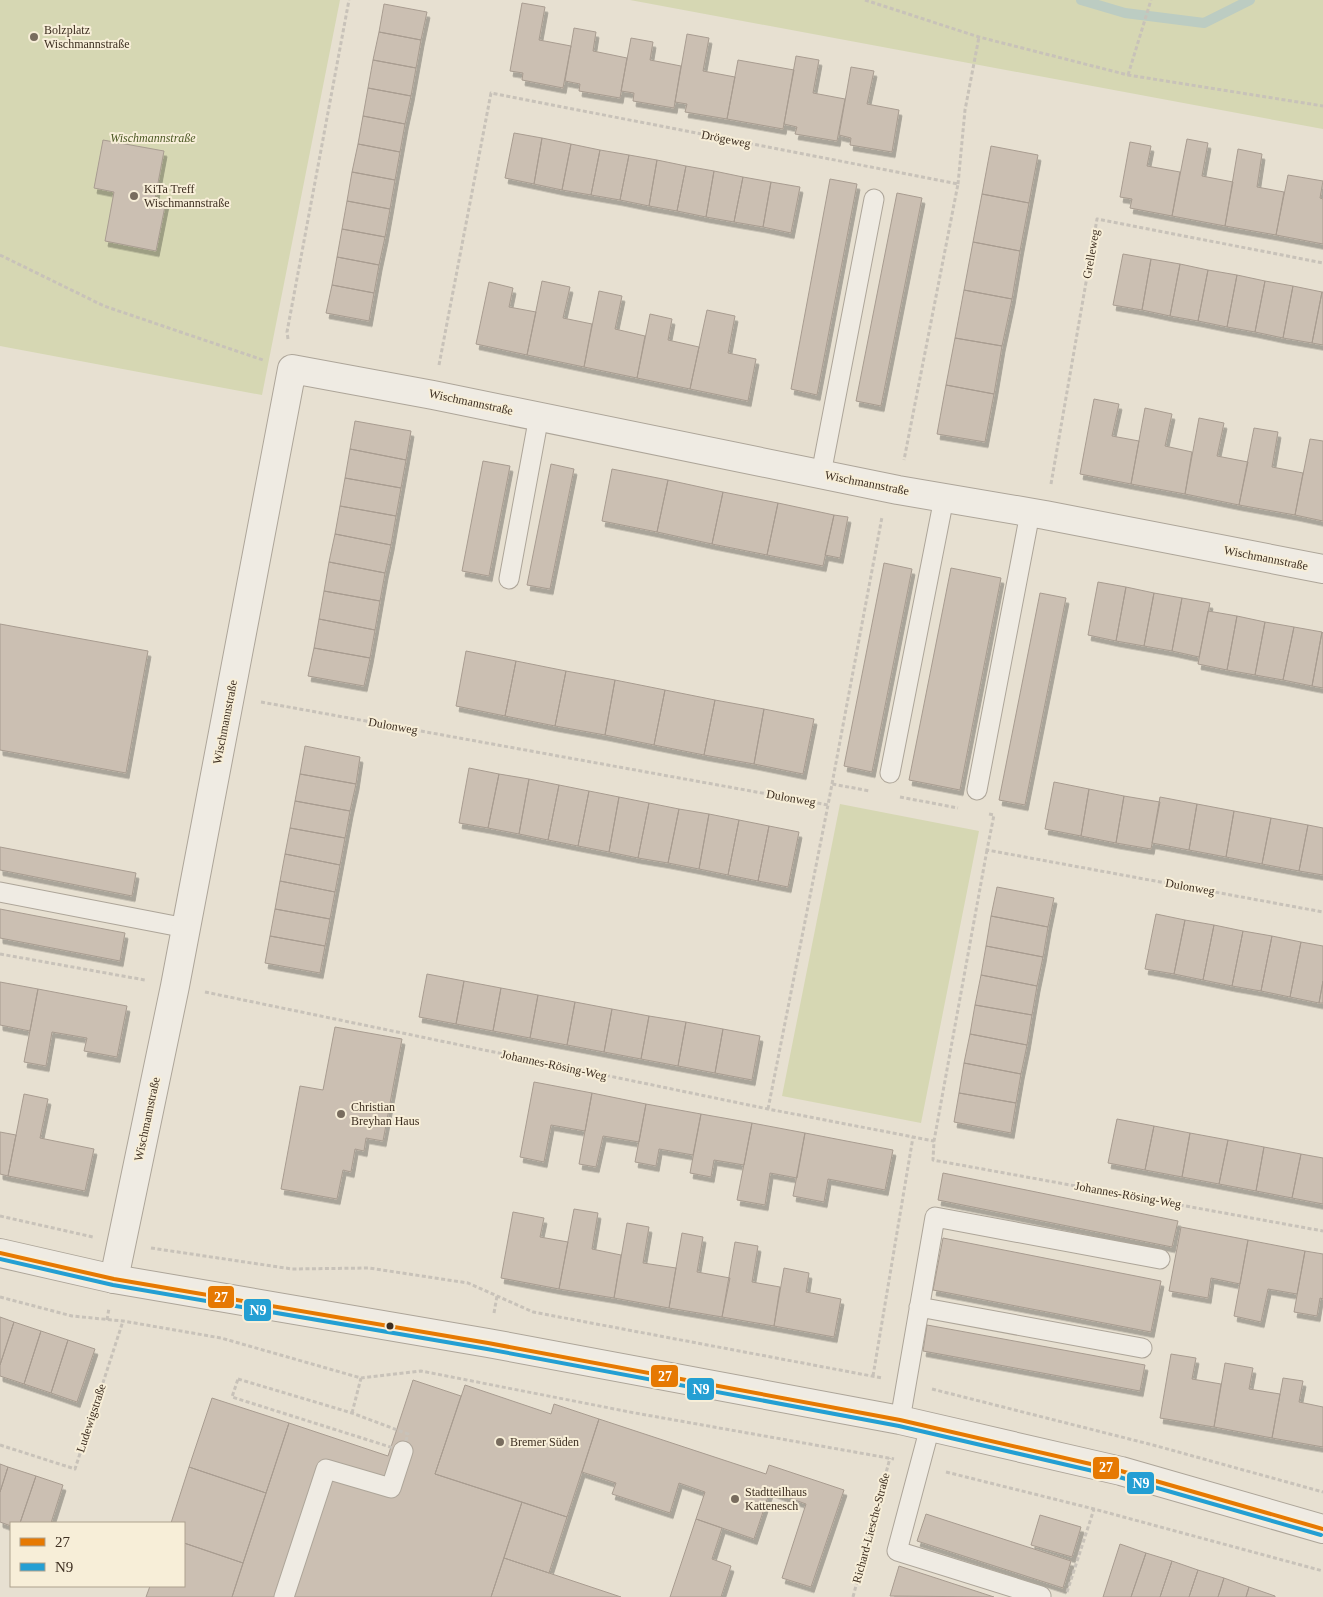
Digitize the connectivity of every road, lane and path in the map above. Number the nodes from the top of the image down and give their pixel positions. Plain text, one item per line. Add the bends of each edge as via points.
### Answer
1 (349, 0) edge
2 (865, 0) edge
3 (1151, 0) edge
4 (979, 38) junction
5 (1128, 75) junction
6 (1323, 106) edge
7 (958, 184) junction
8 (874, 199) dead end
9 (0, 255) edge
10 (1323, 263) edge
11 (292, 369) junction
12 (434, 395) junction
13 (539, 416) junction
14 (821, 474) junction
15 (893, 488) junction
16 (944, 498) junction
17 (1038, 514) junction
18 (1323, 569) edge
19 (509, 579) dead end
20 (230, 696) junction
21 (890, 773) dead end
22 (832, 784) junction
23 (977, 790) dead end
24 (879, 793) dead end
25 (898, 797) dead end
26 (828, 805) junction
27 (965, 810) dead end
28 (984, 813) dead end
29 (987, 850) junction
30 (0, 892) edge
31 (1323, 912) edge
32 (186, 928) junction
33 (0, 954) edge
34 (175, 986) junction
35 (768, 1110) junction
36 (913, 1137) junction
37 (934, 1142) junction
38 (0, 1216) edge
39 (1323, 1231) edge
40 (122, 1244) junction
41 (0, 1252) edge
42 (1160, 1259) dead end
43 (114, 1279) junction
44 (0, 1297) edge
45 (919, 1307) junction
46 (123, 1321) junction
47 (1142, 1348) dead end
48 (873, 1376) junction
49 (361, 1378) junction
50 (906, 1382) junction
51 (352, 1413) junction
52 (900, 1420) junction
53 (382, 1424) dead end
54 (930, 1427) junction
55 (0, 1445) edge
56 (397, 1449) joint
57 (890, 1458) junction
58 (920, 1466) junction
59 (1323, 1492) edge
60 (1094, 1509) junction
61 (1323, 1529) edge
62 (1323, 1571) edge
63 (1041, 1596) edge
64 (284, 1597) edge
65 (853, 1597) edge
66 (1065, 1597) edge

1 - 11 path via 287,332
2 - 4 path
3 - 5 path
4 - 5 path
4 - 7 path via 965,110
5 - 6 path
7 - 12 path, Drögeweg via 490,93
7 - 15 path
8 - 14 lane
9 - 11 path via 104,306
10 - 17 path, Grelleweg via 1097,220
11 - 12 street, Wischmannstraße
11 - 20 street, Wischmannstraße
12 - 13 street, Wischmannstraße
13 - 14 street, Wischmannstraße
13 - 19 lane
14 - 15 street, Wischmannstraße
15 - 16 street, Wischmannstraße
15 - 22 path
16 - 17 street, Wischmannstraße
16 - 21 lane
17 - 18 street, Wischmannstraße
17 - 23 lane
20 - 26 path, Dulonweg
20 - 32 street, Wischmannstraße
22 - 24 path, Dulonweg
22 - 26 path, Dulonweg
25 - 27 path
26 - 35 path
28 - 29 path via 994,815
29 - 31 path, Dulonweg
29 - 37 path
30 - 32 lane
32 - 34 street, Wischmannstraße
33 - 34 path, Johannes-Rösing-Weg
34 - 35 path, Johannes-Rösing-Weg
34 - 40 street, Wischmannstraße
35 - 36 path, Johannes-Rösing-Weg
36 - 37 path, Johannes-Rösing-Weg
36 - 48 path
37 - 39 path, Johannes-Rösing-Weg via 933,1160
38 - 40 path
40 - 43 street, Wischmannstraße
40 - 48 path via 292,1269 369,1268 468,1283 533,1312
41 - 43 street
42 - 45 lane via 935,1217
43 - 52 street via 488,1343
44 - 46 path via 72,1316
45 - 47 lane
45 - 50 lane
46 - 49 path via 221,1338
46 - 55 path, Ludewigstraße via 74,1468
48 - 50 path
49 - 51 path
49 - 57 path via 420,1371
50 - 52 lane
50 - 59 path
51 - 53 path
51 - 56 path via 238,1379 232,1397
52 - 54 street
54 - 58 lane
54 - 61 street via 1121,1471
56 - 64 lane via 390,1488 326,1468
57 - 58 path
57 - 65 path, Richard-Liesche-Straße
58 - 60 path
58 - 63 lane via 897,1551
60 - 62 path
60 - 66 path

